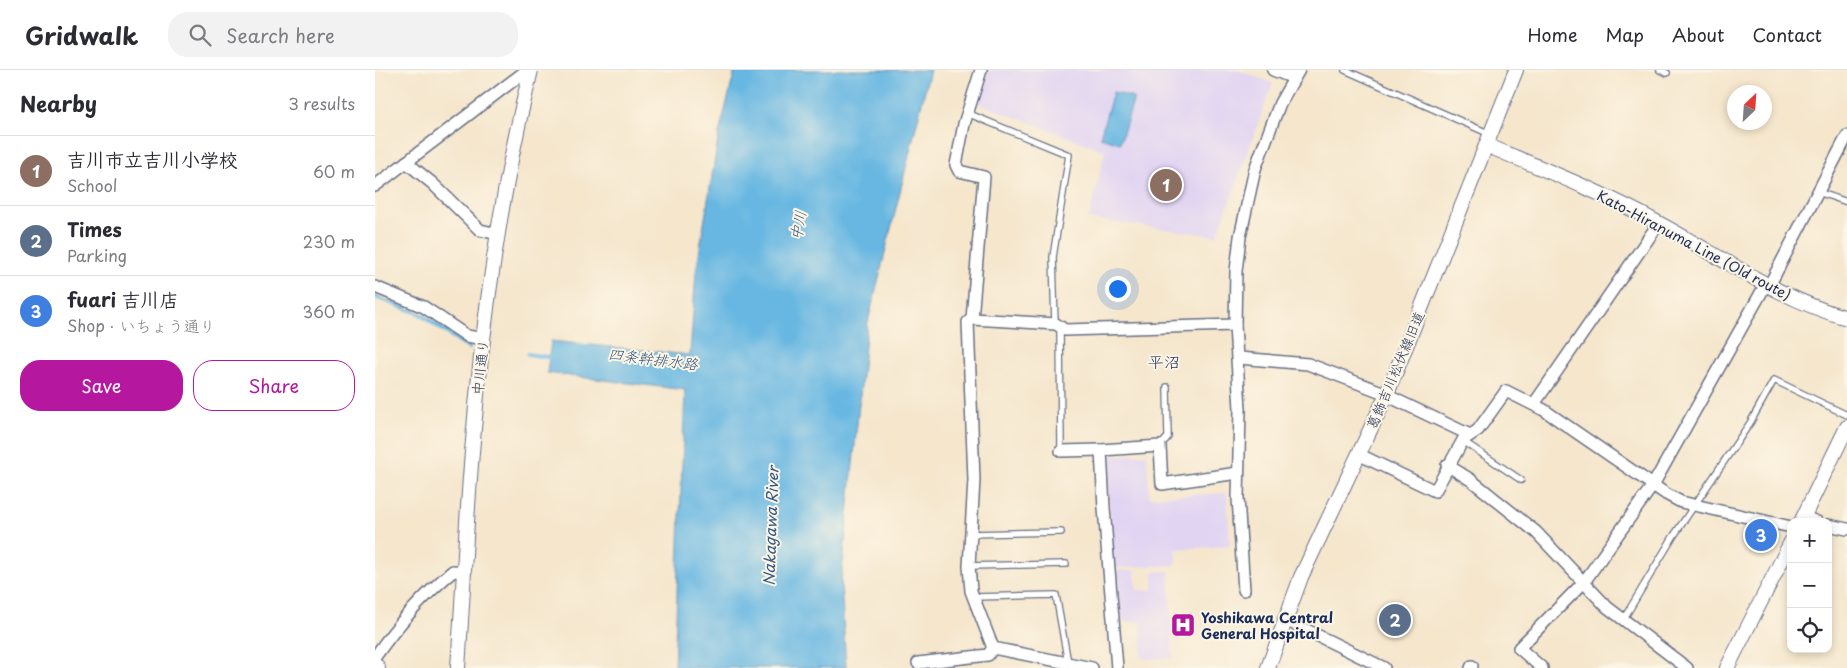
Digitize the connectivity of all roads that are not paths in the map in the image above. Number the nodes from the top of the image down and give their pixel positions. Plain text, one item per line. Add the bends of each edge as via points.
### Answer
1 (527, 70) edge
2 (531, 70) edge
3 (981, 70) edge
4 (1273, 70) edge
5 (1345, 70) edge
6 (1516, 70) edge
7 (1660, 70) edge
8 (1667, 73) dead end
9 (1296, 74) edge
10 (967, 113) junction
11 (1847, 136) edge
12 (1488, 140) junction
13 (406, 162) junction
14 (375, 186) edge
15 (1818, 192) junction
16 (1847, 202) edge
17 (1659, 223) junction
18 (498, 234) junction
19 (1767, 285) junction
20 (375, 287) edge
21 (1847, 318) edge
22 (972, 319) junction
23 (1235, 325) junction
24 (1058, 326) junction
25 (483, 339) junction
26 (1239, 358) junction
27 (1167, 387) dead end
28 (1386, 394) junction
29 (1534, 404) junction
30 (1847, 415) edge
31 (1847, 427) edge
32 (1466, 438) junction
33 (1160, 446) junction
34 (1101, 450) junction
35 (1061, 451) joint
36 (1359, 454) junction
37 (1447, 465) junction
38 (1238, 473) junction
39 (1521, 480) dead end
40 (1653, 485) junction
41 (1695, 505) junction
42 (1802, 518) edge
43 (1787, 526) edge
44 (1832, 526) edge
45 (1847, 529) edge
46 (1061, 532) dead end
47 (970, 534) junction
48 (1787, 550) edge
49 (1067, 564) dead end
50 (969, 566) junction
51 (465, 572) junction
52 (1584, 582) junction
53 (1244, 590) dead end
54 (974, 597) junction
55 (1284, 619) junction
56 (1623, 620) junction
57 (993, 648) junction
58 (375, 657) edge
59 (918, 663) dead end
60 (1068, 663) junction
61 (458, 668) edge
62 (1088, 668) edge
63 (1117, 668) edge
64 (1268, 668) edge
65 (1384, 668) edge
66 (1542, 668) edge
67 (1687, 668) edge
68 (1727, 668) edge

1 - 13 street
2 - 18 street, 中川通り
3 - 10 street
4 - 9 street
5 - 12 lane
6 - 12 street, 葛飾吉川松伏線旧道
7 - 8 lane
9 - 23 street via 1280,103 1263,147 1247,202 1236,271
10 - 22 street via 957,165 959,171 984,177
10 - 24 lane via 1069,155 1053,257
11 - 15 street
12 - 17 street, Kato-Hiranuma Line (Old route)
12 - 28 street, 葛飾吉川松伏線旧道
13 - 14 street
13 - 18 street via 480,230
15 - 16 lane
15 - 19 street
17 - 19 street, Kato-Hiranuma Line (Old route)
17 - 29 street
18 - 25 street, 中川通り
19 - 21 street, Kato-Hiranuma Line (Old route) via 1806,304
19 - 40 street
20 - 25 street via 424,307 467,336
22 - 24 street
22 - 47 street via 968,322 974,480
23 - 24 street via 1065,330
23 - 26 street
24 - 35 lane
25 - 51 street, 中川通り
26 - 28 street via 1308,364
26 - 38 street
27 - 33 lane via 1168,437
28 - 32 street
28 - 36 street, 葛飾吉川松伏線旧道
29 - 32 street via 1506,391 1478,430
29 - 40 street
30 - 41 lane via 1774,380 1750,423
31 - 42 street
32 - 37 street
32 - 39 lane
33 - 34 street
33 - 38 street via 1162,484
34 - 35 street
34 - 63 street
36 - 37 street via 1435,490
36 - 55 street, 葛飾吉川松伏線旧道
37 - 52 street via 1536,532
38 - 53 street
40 - 41 street via 1681,502
40 - 52 street
41 - 43 street
41 - 56 lane
44 - 45 street
46 - 47 lane
47 - 50 street
48 - 68 street
49 - 50 lane
50 - 54 street
51 - 58 street via 453,571 437,584 409,612
51 - 61 street, 中川通り
52 - 56 street
52 - 66 street via 1519,648
54 - 57 street
54 - 60 lane via 1056,595
55 - 64 street, 葛飾吉川松伏線旧道
55 - 65 street
56 - 67 street
57 - 59 street via 988,655
57 - 60 street
60 - 62 street

